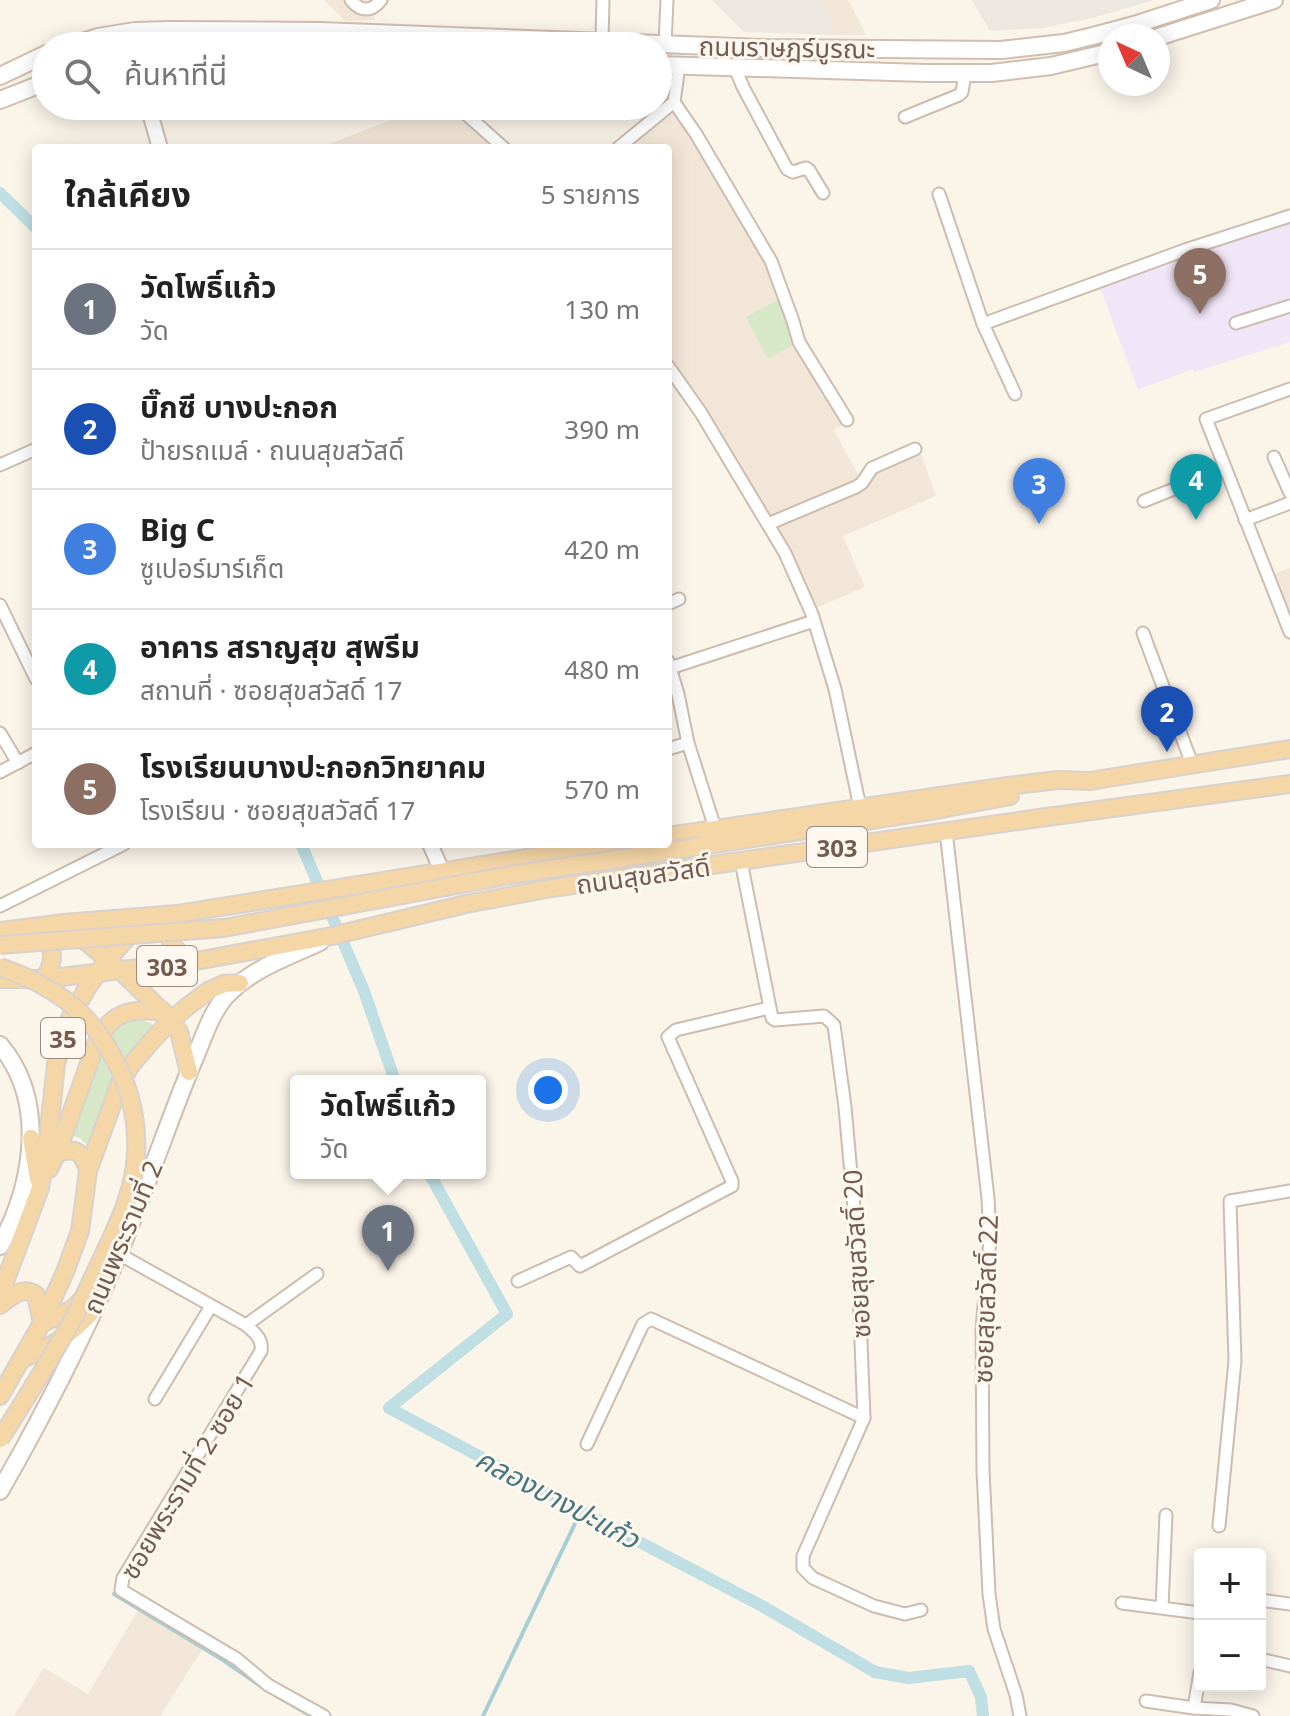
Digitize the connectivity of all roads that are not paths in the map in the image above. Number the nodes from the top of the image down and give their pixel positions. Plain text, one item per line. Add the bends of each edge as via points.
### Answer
1 (351, 0) edge
2 (381, 0) edge
3 (603, 0) edge
4 (667, 0) edge
5 (1211, 0) edge
6 (1274, 0) edge
7 (602, 32) edge
8 (666, 32) edge
9 (1170, 33) edge
10 (672, 44) edge
11 (1098, 55) edge
12 (32, 61) edge
13 (672, 66) edge
14 (679, 66) junction
15 (735, 68) junction
16 (965, 74) junction
17 (0, 76) edge
18 (32, 88) edge
19 (3, 99) edge
20 (674, 102) joint
21 (905, 117) dead end
22 (152, 120) edge
23 (473, 120) edge
24 (652, 120) edge
25 (159, 144) edge
26 (500, 144) edge
27 (623, 144) edge
28 (823, 193) dead end
29 (939, 194) dead end
30 (1290, 216) edge
31 (1290, 306) edge
32 (1236, 323) dead end
33 (983, 324) junction
34 (672, 372) edge
35 (1290, 389) edge
36 (1015, 394) dead end
37 (847, 420) dead end
38 (915, 449) dead end
39 (32, 451) edge
40 (1274, 457) dead end
41 (0, 465) edge
42 (1224, 469) junction
43 (1290, 493) edge
44 (1144, 501) dead end
45 (1290, 503) edge
46 (1245, 520) junction
47 (768, 524) junction
48 (0, 605) edge
49 (814, 621) junction
50 (1290, 632) edge
51 (1143, 633) dead end
52 (672, 664) edge
53 (32, 671) edge
54 (672, 687) edge
55 (0, 733) edge
56 (688, 743) junction
57 (672, 748) edge
58 (1290, 749) edge
59 (32, 755) edge
60 (18, 763) junction
61 (1192, 764) junction
62 (0, 772) edge
63 (1090, 781) junction
64 (1290, 784) edge
65 (860, 807) junction
66 (715, 828) junction
67 (946, 831) junction
68 (672, 835) edge
69 (116, 848) edge
70 (432, 848) edge
71 (588, 848) edge
72 (741, 861) junction
73 (442, 871) junction
74 (0, 906) edge
75 (177, 914) junction
76 (152, 917) junction
77 (64, 923) junction
78 (36, 927) junction
79 (0, 931) edge
80 (332, 936) junction
81 (0, 945) edge
82 (191, 962) junction
83 (0, 967) edge
84 (109, 968) junction
85 (0, 979) edge
86 (43, 979) junction
87 (240, 983) junction
88 (769, 1008) junction
89 (168, 1016) junction
90 (0, 1045) edge
91 (189, 1072) junction
92 (31, 1138) junction
93 (57, 1153) junction
94 (88, 1171) junction
95 (40, 1188) junction
96 (1290, 1191) edge
97 (0, 1246) edge
98 (119, 1254) junction
99 (317, 1274) dead end
100 (109, 1275) junction
101 (518, 1281) dead end
102 (0, 1295) edge
103 (0, 1305) edge
104 (211, 1306) junction
105 (91, 1313) junction
106 (42, 1323) junction
107 (246, 1325) junction
108 (22, 1359) junction
109 (0, 1396) edge
110 (155, 1399) dead end
111 (864, 1418) junction
112 (0, 1439) edge
113 (587, 1444) dead end
114 (0, 1491) edge
115 (1166, 1515) dead end
116 (1219, 1526) dead end
117 (1266, 1601) edge
118 (1122, 1603) dead end
119 (1290, 1604) edge
120 (1162, 1607) junction
121 (921, 1610) dead end
122 (1194, 1612) edge
123 (1266, 1660) edge
124 (1290, 1666) edge
125 (1197, 1692) edge
126 (1146, 1701) dead end
127 (1194, 1708) junction
128 (324, 1716) edge
129 (1020, 1716) edge
130 (1253, 1716) edge

1 - 2 street via 367,9
3 - 7 street
4 - 8 street
5 - 10 main road, ถนนราษฎร์บูรณะ via 1093,36 1017,48
6 - 9 main road
11 - 16 main road, ถนนราษฎร์บูรณะ via 1023,71
12 - 17 main road
13 - 14 main road, ถนนราษฎร์บูรณะ
14 - 15 main road, ถนนราษฎร์บูรณะ
14 - 20 street
15 - 16 main road, ถนนราษฎร์บูรณะ
15 - 28 street via 787,169 809,170
16 - 21 street via 959,95
18 - 19 main road
20 - 37 street via 771,261 799,342
22 - 25 street
23 - 26 street
24 - 27 street
29 - 33 street
30 - 33 street
31 - 32 street
33 - 36 street
34 - 47 street
35 - 42 street via 1206,419
38 - 47 street via 872,468 856,487
39 - 41 street
40 - 43 street
42 - 44 street via 1196,475
42 - 46 street
45 - 46 street
46 - 50 street
47 - 49 street
48 - 53 street
49 - 52 street
49 - 65 street via 835,689
51 - 61 street
54 - 56 street
55 - 60 street
56 - 57 street
56 - 66 street
58 - 61 main road, ถนนสุขสวัสดิ์ / 303
59 - 60 street
60 - 62 street
61 - 63 main road, ถนนสุขสวัสดิ์ / 303
63 - 65 main road, ถนนสุขสวัสดิ์ / 303 via 1058,780
63 - 81 main road, 303, bridge via 510,875 224,928
64 - 67 main road, ถนนสุขสวัสดิ์ / 303
65 - 66 main road, ถนนสุขสวัสดิ์ / 303
66 - 68 main road, ถนนสุขสวัสดิ์ / 303
67 - 72 main road, ถนนสุขสวัสดิ์ / 303
67 - 129 street, ซอยสุขสวัสดิ์ 22 via 988,1198 982,1328 989,1594
69 - 74 street
70 - 73 street
71 - 73 main road, ถนนสุขสวัสดิ์ / 303
72 - 80 main road, ถนนสุขสวัสดิ์ / 303 via 552,888
72 - 88 street
73 - 75 main road, ถนนสุขสวัสดิ์ / 303
75 - 76 main road, ถนนสุขสวัสดิ์ / 303
75 - 82 main road via 169,938
76 - 77 main road, ถนนสุขสวัสดิ์ / 303
76 - 84 main road, 35 via 139,925
77 - 78 main road, ถนนสุขสวัสดิ์ / 303
77 - 84 main road
78 - 79 main road, ถนนสุขสวัสดิ์ / 303
78 - 86 main road via 54,958
80 - 82 main road, ถนนสุขสวัสดิ์ / 303
80 - 87 main road, ถนนพระรามที่ 2
82 - 84 main road, ถนนสุขสวัสดิ์ / 303
83 - 112 main road, bridge via 60,996 107,1045 134,1116 136,1156 125,1205 74,1316
84 - 86 main road, ถนนสุขสวัสดิ์ / 303
84 - 89 main road
84 - 95 main road, 35 via 77,1003 61,1041
85 - 86 main road, ถนนสุขสวัสดิ์ / 303
87 - 89 main road, ถนนพระรามที่ 2 via 208,991
87 - 91 main road, ถนนพระรามที่ 2 via 213,1014
88 - 101 street via 676,1030 668,1037 732,1186 580,1266 571,1257
88 - 111 street, ซอยสุขสวัสดิ์ 20 via 775,1020 824,1016 834,1025 857,1241
89 - 91 main road via 179,1032
89 - 93 main road via 133,1010 107,1025
89 - 94 main road, ถนนพระรามที่ 2 via 120,1083
90 - 92 main road, 35 via 20,1074
91 - 98 main road, ถนนพระรามที่ 2
92 - 95 main road
92 - 97 main road, 35 via 23,1186
93 - 94 main road via 81,1153
93 - 95 main road
94 - 106 main road, ถนนพระรามที่ 2 via 80,1231
95 - 102 main road, 35
96 - 116 street via 1230,1201 1235,1361
98 - 100 main road, ถนนพระรามที่ 2
98 - 104 street
99 - 107 street
100 - 105 main road, ถนนพระรามที่ 2
100 - 106 main road via 71,1310
103 - 106 main road via 14,1294 33,1292
104 - 107 street
104 - 110 street
105 - 108 main road via 71,1334
105 - 114 main road, ถนนพระรามที่ 2
106 - 108 main road, ถนนพระรามที่ 2
107 - 128 street, ซอยพระรามที่ 2 ซอย 1 via 259,1337 261,1351 120,1586
108 - 109 main road, ถนนพระรามที่ 2
111 - 113 street via 651,1319 643,1324
111 - 121 street, ซอยสุขสวัสดิ์ 20 via 803,1556 803,1568 813,1578 874,1606 905,1614
115 - 120 street
117 - 119 street
118 - 120 street
120 - 122 street
123 - 124 street
125 - 127 street
126 - 127 street
127 - 130 street

